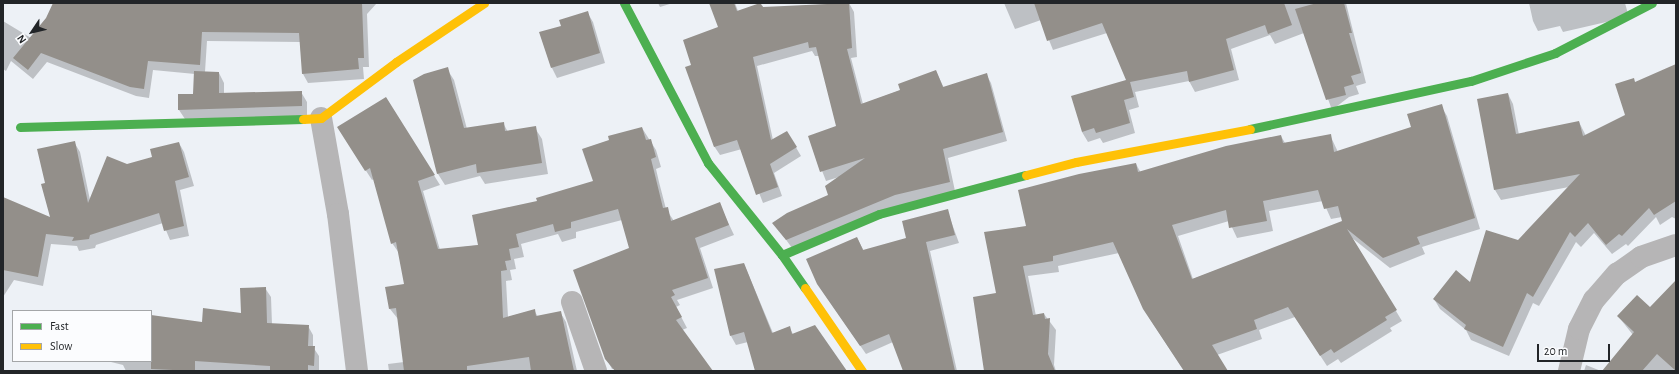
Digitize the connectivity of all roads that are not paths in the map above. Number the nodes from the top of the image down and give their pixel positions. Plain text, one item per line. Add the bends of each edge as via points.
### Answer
1 (484, 3) edge
2 (624, 3) edge
3 (1652, 3) edge
4 (321, 118) junction
5 (20, 127) dead end
6 (1676, 244) edge
7 (782, 255) junction
8 (572, 302) dead end
9 (356, 371) edge
10 (596, 371) edge
11 (862, 371) edge
12 (1569, 371) edge

1 - 4 street via 396,62
2 - 7 street via 708,163
3 - 7 street via 1555,52 1471,81 1265,126 1076,162 879,214
4 - 5 street
4 - 9 street via 338,214
6 - 12 street via 1641,257 1617,274 1594,300 1578,329
7 - 11 street
8 - 10 street

